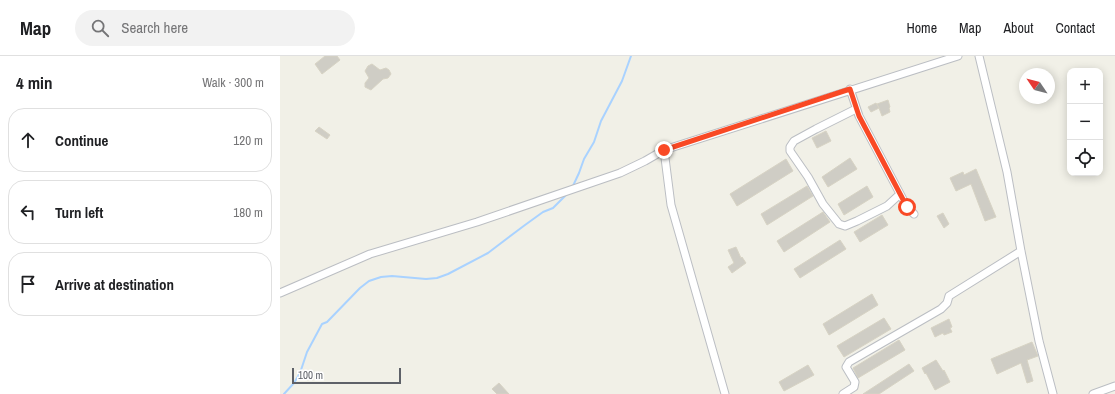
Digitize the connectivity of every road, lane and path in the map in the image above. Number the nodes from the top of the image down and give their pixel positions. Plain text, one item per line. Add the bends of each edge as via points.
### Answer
1 (958, 56) edge
2 (979, 56) edge
3 (850, 89) junction
4 (856, 109) junction
5 (664, 150) junction
6 (900, 194) junction
7 (914, 214) dead end
8 (1021, 252) junction
9 (280, 293) edge
10 (1115, 386) edge
11 (725, 394) edge
12 (843, 394) edge
13 (1053, 394) edge
14 (1092, 394) edge

1 - 3 street
2 - 8 street via 1008,172
3 - 4 street
3 - 5 street
4 - 6 street
4 - 6 street via 794,141 790,151 823,204 839,224 845,226 888,206
5 - 9 street via 620,173 477,222 370,254
5 - 11 street via 671,205
6 - 7 street
8 - 12 street via 949,296 941,309 849,362 846,367 855,382 854,387
8 - 13 street via 1039,341
10 - 14 street

